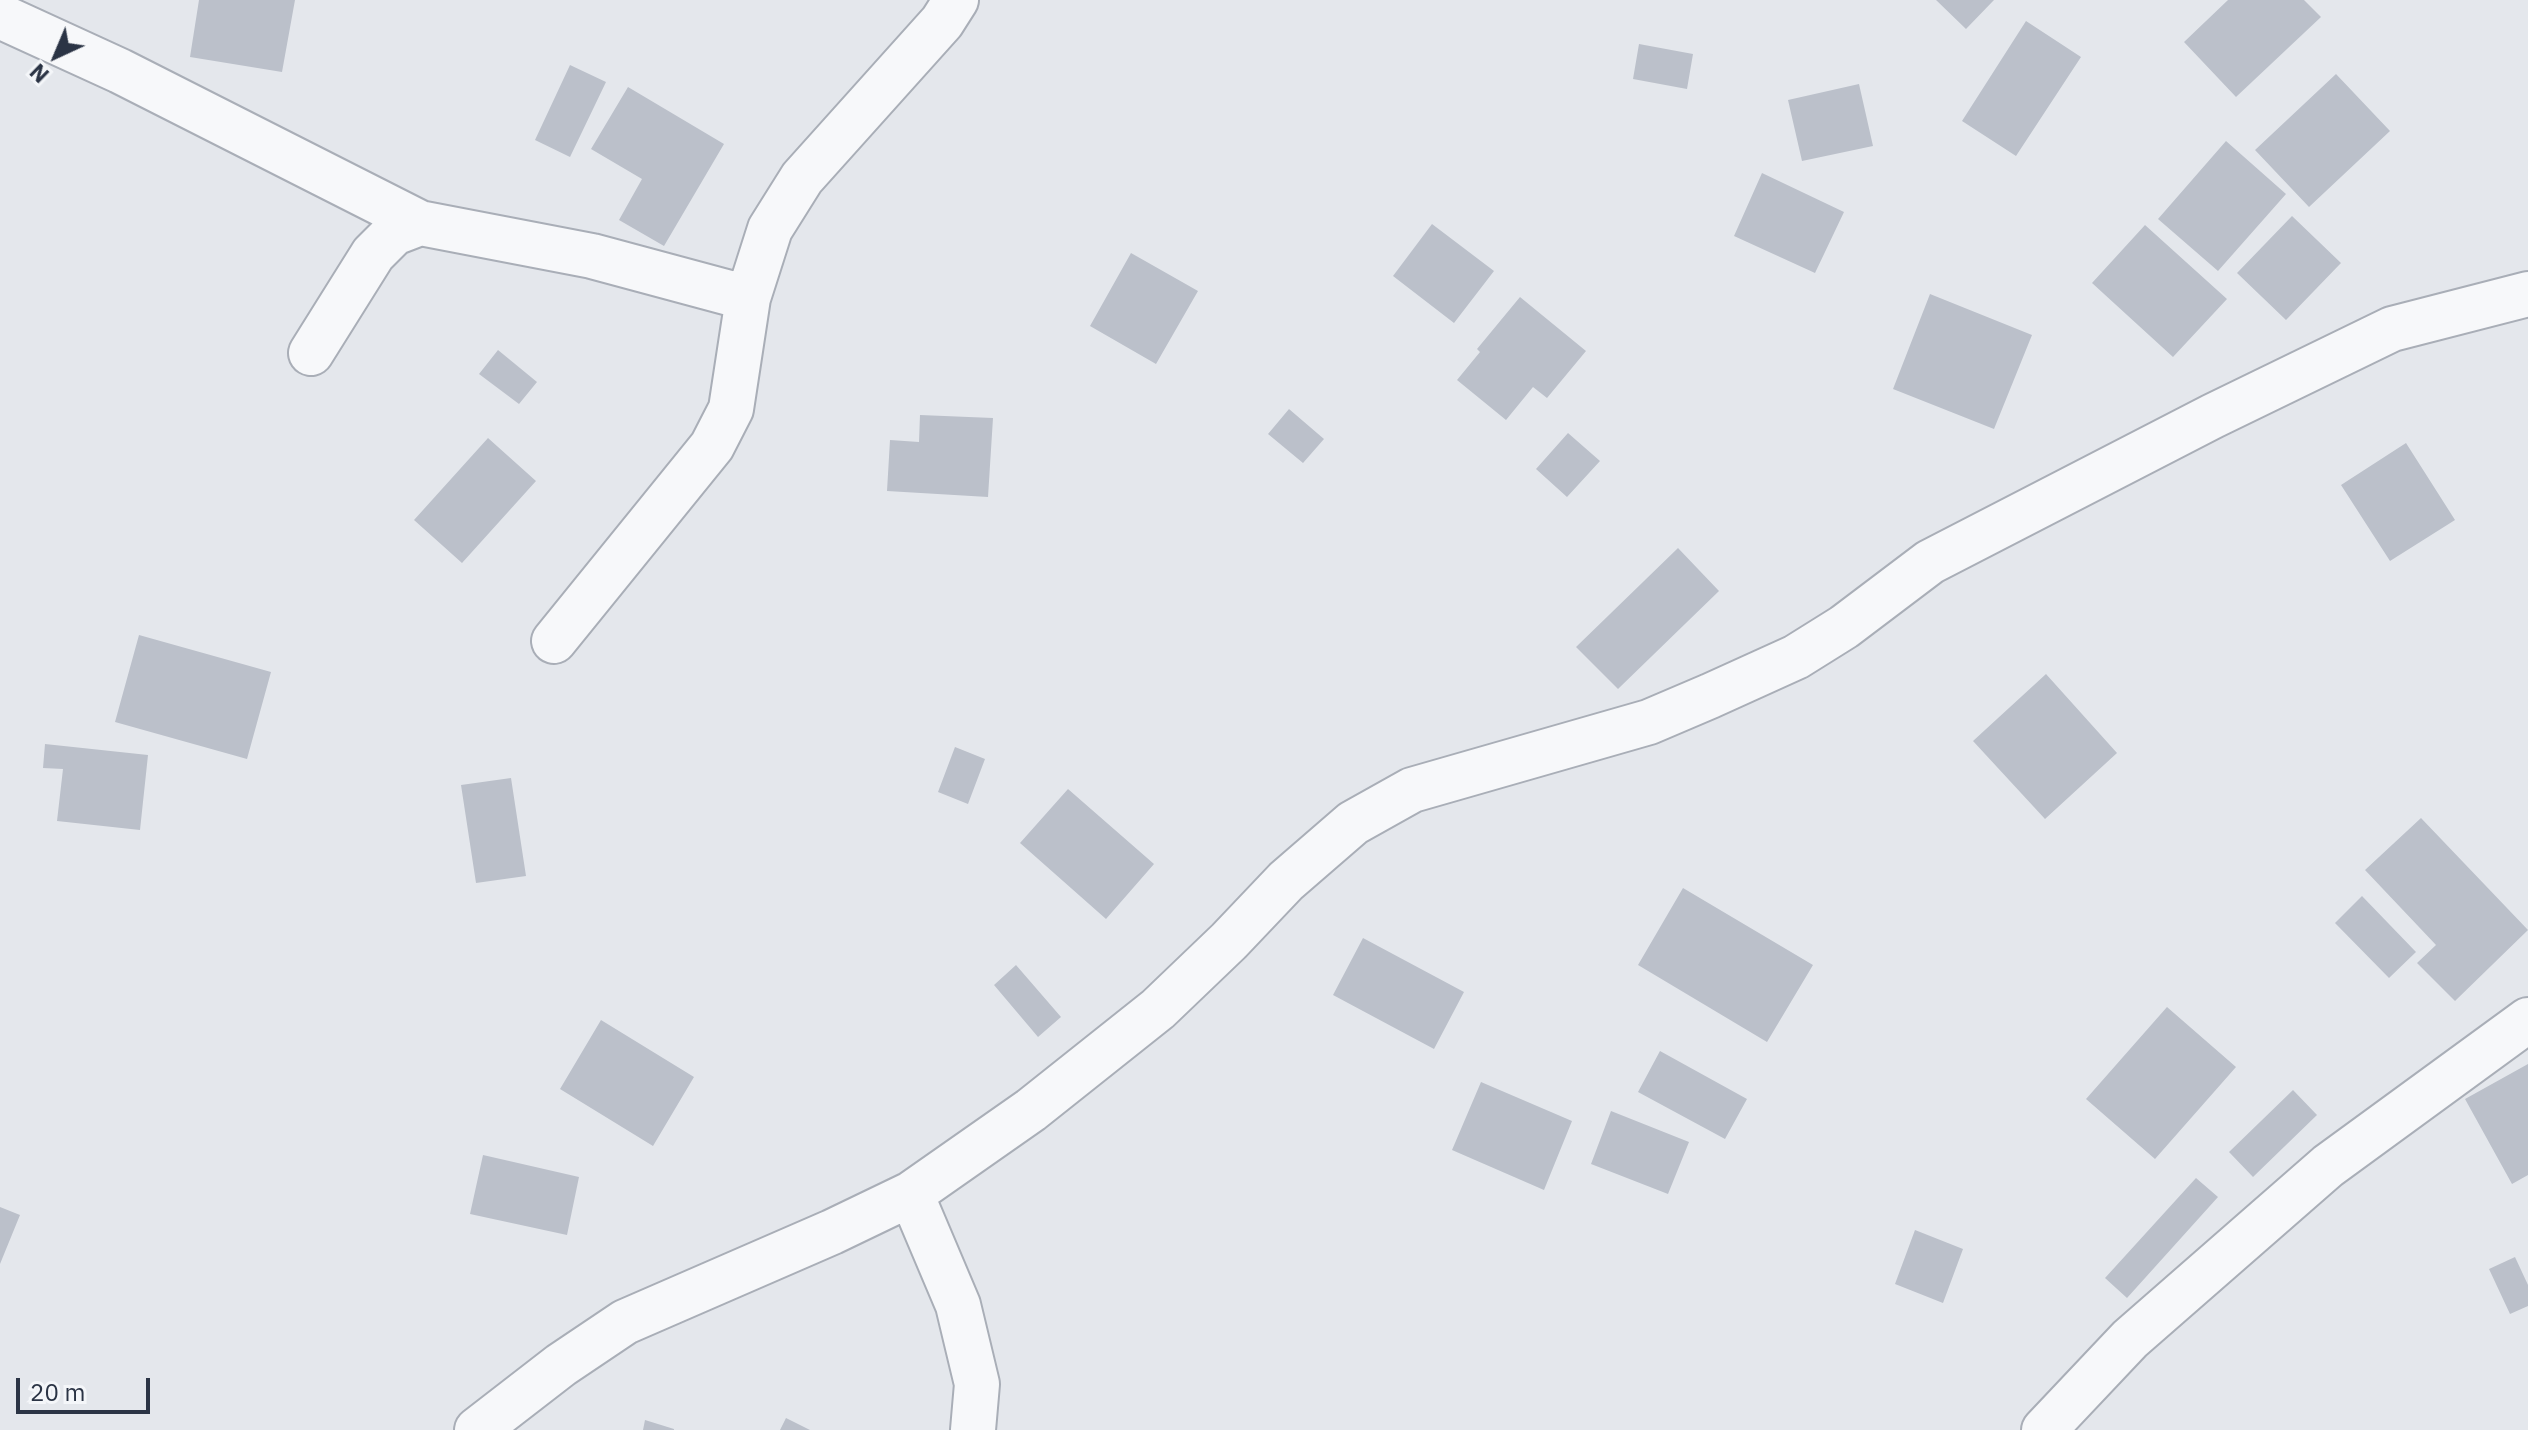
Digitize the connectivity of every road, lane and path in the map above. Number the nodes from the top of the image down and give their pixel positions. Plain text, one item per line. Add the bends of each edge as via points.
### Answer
1 (956, 0) edge
2 (0, 16) edge
3 (420, 223) junction
4 (2528, 294) edge
5 (748, 298) junction
6 (311, 353) dead end
7 (554, 641) dead end
8 (2528, 1020) edge
9 (911, 1194) junction
10 (477, 1430) edge
11 (973, 1430) edge
12 (2044, 1430) edge

1 - 5 street via 802,178 770,229
2 - 3 street
3 - 5 street via 592,256
3 - 6 street via 394,233 373,254
4 - 9 street via 2392,329 2227,409 1930,562 1808,649 1710,696 1649,722 1412,790 1353,823 1286,881 1158,1009 1031,1110
5 - 7 street via 731,409 712,446
8 - 12 street via 2328,1166 2130,1339
9 - 10 street via 625,1322
9 - 11 street via 958,1305 977,1384

